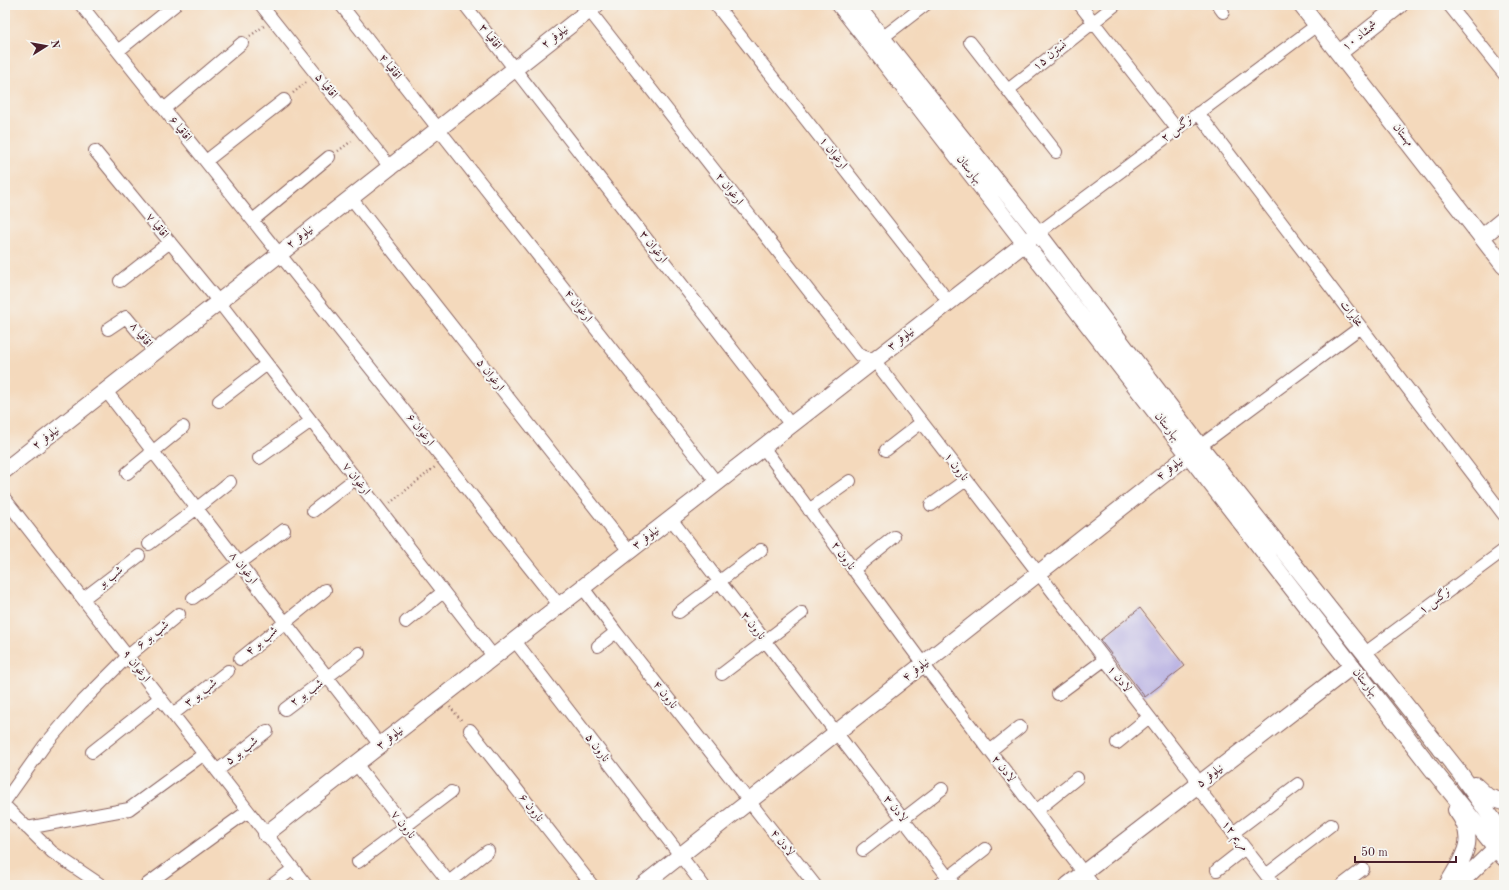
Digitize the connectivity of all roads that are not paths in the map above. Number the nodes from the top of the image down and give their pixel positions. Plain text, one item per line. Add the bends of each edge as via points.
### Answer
1 (81, 5) edge
2 (175, 5) edge
3 (261, 5) edge
4 (342, 5) edge
5 (466, 5) edge
6 (716, 5) edge
7 (840, 5) edge
8 (856, 5) edge
9 (925, 5) edge
10 (1080, 5) edge
11 (1115, 5) edge
12 (1301, 5) edge
13 (1400, 5) edge
14 (1449, 5) edge
15 (590, 7) edge
16 (1093, 22) junction
17 (1317, 25) junction
18 (882, 38) junction
19 (970, 42) dead end
20 (242, 43) road end
21 (118, 51) junction
22 (1339, 53) junction
23 (515, 68) junction
24 (1504, 74) edge
25 (1008, 90) junction
26 (284, 100) road end
27 (164, 109) junction
28 (1198, 114) junction
29 (439, 129) junction
30 (1177, 129) junction
31 (95, 151) dead end
32 (1056, 152) dead end
33 (329, 157) road end
34 (206, 161) junction
35 (390, 167) junction
36 (350, 198) junction
37 (1504, 219) edge
38 (253, 220) junction
39 (1038, 233) junction
40 (1482, 237) junction
41 (170, 242) junction
42 (1025, 243) junction
43 (280, 254) junction
44 (1504, 266) edge
45 (120, 281) dead end
46 (219, 302) junction
47 (949, 302) junction
48 (1361, 327) junction
49 (108, 329) dead end
50 (155, 352) junction
51 (874, 360) junction
52 (267, 364) junction
53 (106, 391) junction
54 (219, 401) dead end
55 (311, 421) junction
56 (922, 422) junction
57 (791, 425) junction
58 (183, 428) dead end
59 (763, 447) junction
60 (886, 450) dead end
61 (1194, 450) junction
62 (153, 452) junction
63 (259, 458) dead end
64 (5, 470) edge
65 (127, 473) dead end
66 (356, 478) junction
67 (966, 480) junction
68 (850, 481) dead end
69 (230, 482) dead end
70 (717, 483) junction
71 (5, 499) edge
72 (931, 505) dead end
73 (196, 509) junction
74 (809, 510) junction
75 (312, 511) dead end
76 (1504, 515) edge
77 (670, 519) junction
78 (284, 530) dead end
79 (894, 537) dead end
80 (149, 544) dead end
81 (761, 550) dead end
82 (1504, 550) edge
83 (629, 551) junction
84 (139, 556) dead end
85 (240, 564) junction
86 (853, 570) junction
87 (1038, 574) junction
88 (718, 582) junction
89 (583, 588) junction
90 (325, 590) dead end
91 (443, 592) junction
92 (84, 598) junction
93 (194, 598) dead end
94 (560, 606) junction
95 (679, 612) dead end
96 (802, 613) dead end
97 (179, 614) dead end
98 (285, 622) junction
99 (406, 622) dead end
100 (616, 632) junction
101 (515, 641) junction
102 (764, 641) junction
103 (598, 646) dead end
104 (359, 653) dead end
105 (1366, 653) junction
106 (128, 656) junction
107 (494, 657) junction
108 (240, 659) dead end
109 (1104, 660) junction
110 (923, 664) junction
111 (1352, 666) junction
112 (228, 671) dead end
113 (722, 674) dead end
114 (328, 678) junction
115 (1058, 694) dead end
116 (160, 698) junction
117 (285, 709) dead end
118 (173, 714) junction
119 (1149, 717) junction
120 (1020, 728) dead end
121 (470, 730) road end
122 (267, 731) dead end
123 (836, 733) junction
124 (1117, 743) dead end
125 (380, 745) junction
126 (990, 751) junction
127 (92, 752) dead end
128 (204, 754) junction
129 (356, 764) junction
130 (1432, 769) junction
131 (217, 770) junction
132 (1459, 772) junction
133 (1077, 778) dead end
134 (1298, 784) dead end
135 (1197, 786) junction
136 (942, 789) dead end
137 (451, 792) dead end
138 (5, 801) edge
139 (750, 801) junction
140 (1504, 802) edge
141 (5, 806) edge
142 (248, 811) junction
143 (1036, 811) junction
144 (903, 819) junction
145 (1331, 825) dead end
146 (404, 827) junction
147 (27, 828) junction
148 (1233, 833) junction
149 (266, 834) junction
150 (1502, 845) edge
151 (1245, 848) junction
152 (985, 849) dead end
153 (863, 850) dead end
154 (488, 851) dead end
155 (680, 856) junction
156 (358, 862) dead end
157 (293, 869) junction
158 (1363, 869) dead end
159 (1217, 870) dead end
160 (1266, 875) junction
161 (1089, 879) edge
162 (947, 883) edge
163 (448, 884) edge
164 (101, 885) edge
165 (146, 885) edge
166 (272, 885) edge
167 (306, 885) edge
168 (592, 885) edge
169 (643, 885) edge
170 (703, 885) edge
171 (815, 885) edge
172 (1068, 885) edge
173 (1274, 885) edge
174 (1342, 885) edge
175 (1446, 885) edge
176 (1458, 885) edge

1 - 21 street, اقاقیا ۶
2 - 21 street
3 - 35 street, اقاقیا ۵
4 - 29 street, اقاقیا ۴
5 - 23 street, اقاقیا ۳
6 - 47 street, ارغوان ۱
7 - 42 street, بهارستان
8 - 18 street, بهارستان
9 - 18 street
10 - 16 street
11 - 16 street, نسترن ۱۵
12 - 17 street, مهستان
13 - 22 street, شمشاد ۱۰
14 - 24 street
15 - 23 street, نیلوفر ۲
15 - 51 street, ارغوان ۲ via 859,356
16 - 25 street, نسترن ۱۵
16 - 30 street
17 - 22 street, مهستان
17 - 28 street, نرگس ۲
18 - 39 street, بهارستان
19 - 25 street
20 - 27 street
21 - 27 street, اقاقیا ۶
22 - 40 street, مهستان
23 - 29 street, نیلوفر ۲
23 - 57 street, ارغوان ۳
25 - 32 street
26 - 34 street
27 - 34 street, اقاقیا ۶
28 - 30 street, نرگس ۲
28 - 48 street, مخابرات
29 - 35 street, نیلوفر ۲
29 - 70 street, ارغوان ۴
30 - 39 street, نرگس ۲
31 - 41 street, اقاقیا ۷
33 - 38 street
34 - 38 street, اقاقیا ۶
35 - 36 street, نیلوفر ۲
36 - 43 street, نیلوفر ۲
36 - 83 street, ارغوان ۵
37 - 40 street
38 - 43 street, اقاقیا ۶
39 - 42 street, نیلوفر ۳
39 - 61 street, بهارستان
40 - 44 street, مهستان
41 - 45 street
41 - 46 street, اقاقیا ۷
42 - 47 street, نیلوفر ۳
42 - 61 street, بهارستان
43 - 46 street, نیلوفر ۲
43 - 94 street, ارغوان ۶
46 - 50 street, نیلوفر ۲
46 - 52 street, ارغوان ۷
47 - 51 street, نیلوفر ۳
48 - 61 street
48 - 76 street, مخابرات
49 - 50 street, اقاقیا ۸ via 126,317
50 - 53 street, نیلوفر ۲
51 - 56 street, نارون ۱
51 - 57 street, نیلوفر ۳
52 - 54 street
52 - 55 street, ارغوان ۷
53 - 62 street, ارغوان ۸
53 - 64 street, نیلوفر ۲
55 - 63 street
55 - 66 street, ارغوان ۷
56 - 60 street
56 - 67 street, نارون ۱
57 - 59 street, نیلوفر ۳
58 - 62 street
59 - 70 street, نیلوفر ۳
59 - 74 street, نارون ۲
61 - 87 street, نیلوفر ۴
61 - 105 street, بهارستان
61 - 111 street, بهارستان
62 - 65 street
62 - 73 street, ارغوان ۸
66 - 75 street
66 - 91 street, ارغوان ۷
67 - 72 street
67 - 87 street, نارون ۱
68 - 74 street
69 - 73 street
70 - 77 street, نیلوفر ۳
71 - 92 street, ارغوان ۹
73 - 80 street
73 - 85 street, ارغوان ۸
74 - 86 street, نارون ۲
77 - 83 street, نیلوفر ۳
77 - 88 street, نارون ۳
78 - 85 street
79 - 86 street
81 - 88 street
82 - 105 street, نرگس ۱
83 - 89 street, نیلوفر ۳
84 - 92 street, شب بو
85 - 93 street
85 - 98 street, ارغوان ۸
86 - 110 street, نارون ۲
87 - 109 street, لادن ۱
87 - 110 street, نیلوفر ۴
88 - 95 street
88 - 102 street, نارون ۳
89 - 94 street, نیلوفر ۳
89 - 100 street, نارون ۴
90 - 98 street, شب بو ۴
91 - 99 street
91 - 107 street, ارغوان ۷
92 - 106 street, ارغوان ۹
94 - 101 street, نیلوفر ۳
96 - 102 street
97 - 106 street, شب بو ۶
98 - 108 street, شب بو ۴
98 - 114 street, ارغوان ۸
100 - 103 street
100 - 139 street, نارون ۴
101 - 107 street, نیلوفر ۳
101 - 155 street, نارون ۵
102 - 113 street
102 - 123 street, نارون ۳
104 - 114 street, شب بو ۲
105 - 132 street, بهارستان
106 - 116 street, ارغوان ۹
106 - 138 street, شب بو ۶ via 81,703 44,746
107 - 125 street, نیلوفر ۳
109 - 115 street
109 - 119 street, لادن ۱
110 - 123 street, نیلوفر ۴
110 - 126 street, لادن ۲
111 - 130 street, بهارستان
111 - 135 street, نیلوفر ۵
112 - 118 street, شب بو ۳
114 - 117 street, شب بو ۲
114 - 125 street, ارغوان ۸
116 - 118 street, ارغوان ۹
116 - 127 street
118 - 128 street, ارغوان ۹
119 - 124 street
119 - 135 street, لادن ۱ via 1194,775
120 - 126 street
121 - 168 street, نارون ۶
122 - 131 street, شب بو ۵
123 - 139 street, نیلوفر ۴
123 - 144 street, لادن ۳
125 - 129 street, نیلوفر ۳
126 - 143 street, لادن ۲
128 - 131 street, ارغوان ۹
128 - 147 street via 129,809
129 - 146 street, نارون ۷
129 - 149 street, نیلوفر ۳
130 - 150 street, بهارستان
130 - 175 street via 1463,820 1468,834 1467,849
131 - 142 street, ارغوان ۹
132 - 140 street via 1488,797
132 - 150 street, بهارستان
133 - 143 street
134 - 148 street
135 - 148 street, مریم ۱۲
135 - 161 street, نیلوفر ۵
136 - 144 street
137 - 146 street
139 - 155 street, نیلوفر ۴
139 - 171 street, لادن ۴
141 - 147 street
142 - 149 street, ارغوان ۹
142 - 165 street
143 - 161 street, لادن ۲
144 - 153 street
144 - 162 street, لادن ۳
145 - 160 street
146 - 156 street
146 - 163 street, نارون ۷
147 - 164 street via 52,852
148 - 151 street, مریم ۱۲
149 - 157 street, ارغوان ۹
150 - 176 street
151 - 159 street
151 - 160 street, مریم ۱۲
152 - 162 street
154 - 163 street
155 - 169 street, نیلوفر ۴
155 - 170 street, نارون ۵
157 - 166 street
157 - 167 street, ارغوان ۹
158 - 174 street
160 - 173 street, مریم ۱۲
161 - 172 street, نیلوفر ۵

